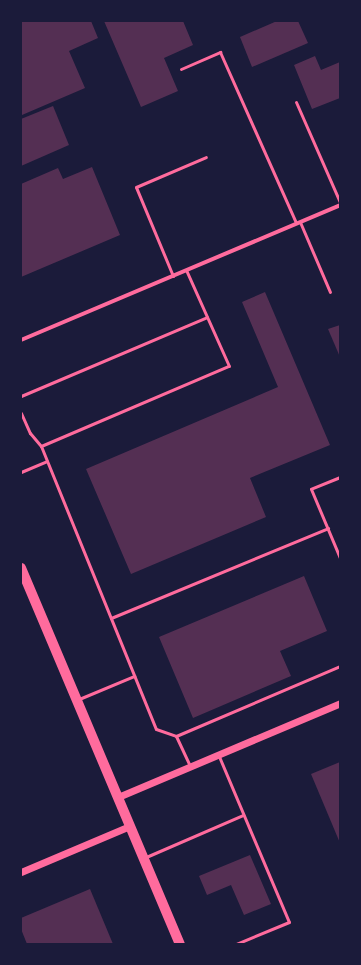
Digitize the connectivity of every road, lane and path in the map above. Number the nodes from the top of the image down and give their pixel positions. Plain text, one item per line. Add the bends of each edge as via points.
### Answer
1 (181, 70) dead end
2 (296, 102) dead end
3 (206, 157) dead end
4 (340, 204) edge
5 (298, 223) junction
6 (186, 270) junction
7 (173, 276) junction
8 (330, 292) dead end
9 (207, 318) junction
10 (21, 340) edge
11 (21, 396) edge
12 (21, 413) edge
13 (41, 446) junction
14 (47, 461) junction
15 (21, 472) edge
16 (340, 477) edge
17 (328, 528) junction
18 (340, 558) edge
19 (21, 568) edge
20 (111, 618) junction
21 (340, 666) edge
22 (134, 676) junction
23 (77, 700) junction
24 (340, 702) edge
25 (176, 736) junction
26 (218, 754) junction
27 (190, 766) junction
28 (118, 797) junction
29 (243, 815) junction
30 (130, 826) junction
31 (144, 858) junction
32 (21, 872) edge
33 (180, 944) edge
34 (236, 944) edge

1 - 5 lane via 220,52
2 - 4 lane
3 - 7 lane via 136,187
4 - 5 street
5 - 6 street
5 - 8 lane
6 - 7 street
6 - 9 lane
7 - 10 street
9 - 11 lane
9 - 13 lane via 229,366
12 - 13 lane via 30,433
13 - 14 lane
14 - 15 lane
14 - 20 lane
16 - 17 lane via 311,489
17 - 18 lane
17 - 20 lane
19 - 23 main road
20 - 22 lane
21 - 25 lane
22 - 23 lane
22 - 25 lane via 156,728
23 - 28 main road
24 - 26 street
25 - 27 lane
26 - 27 street
26 - 29 lane
27 - 28 street
28 - 30 main road
29 - 31 lane
29 - 34 lane via 289,922
30 - 31 main road
30 - 32 street
31 - 33 main road

